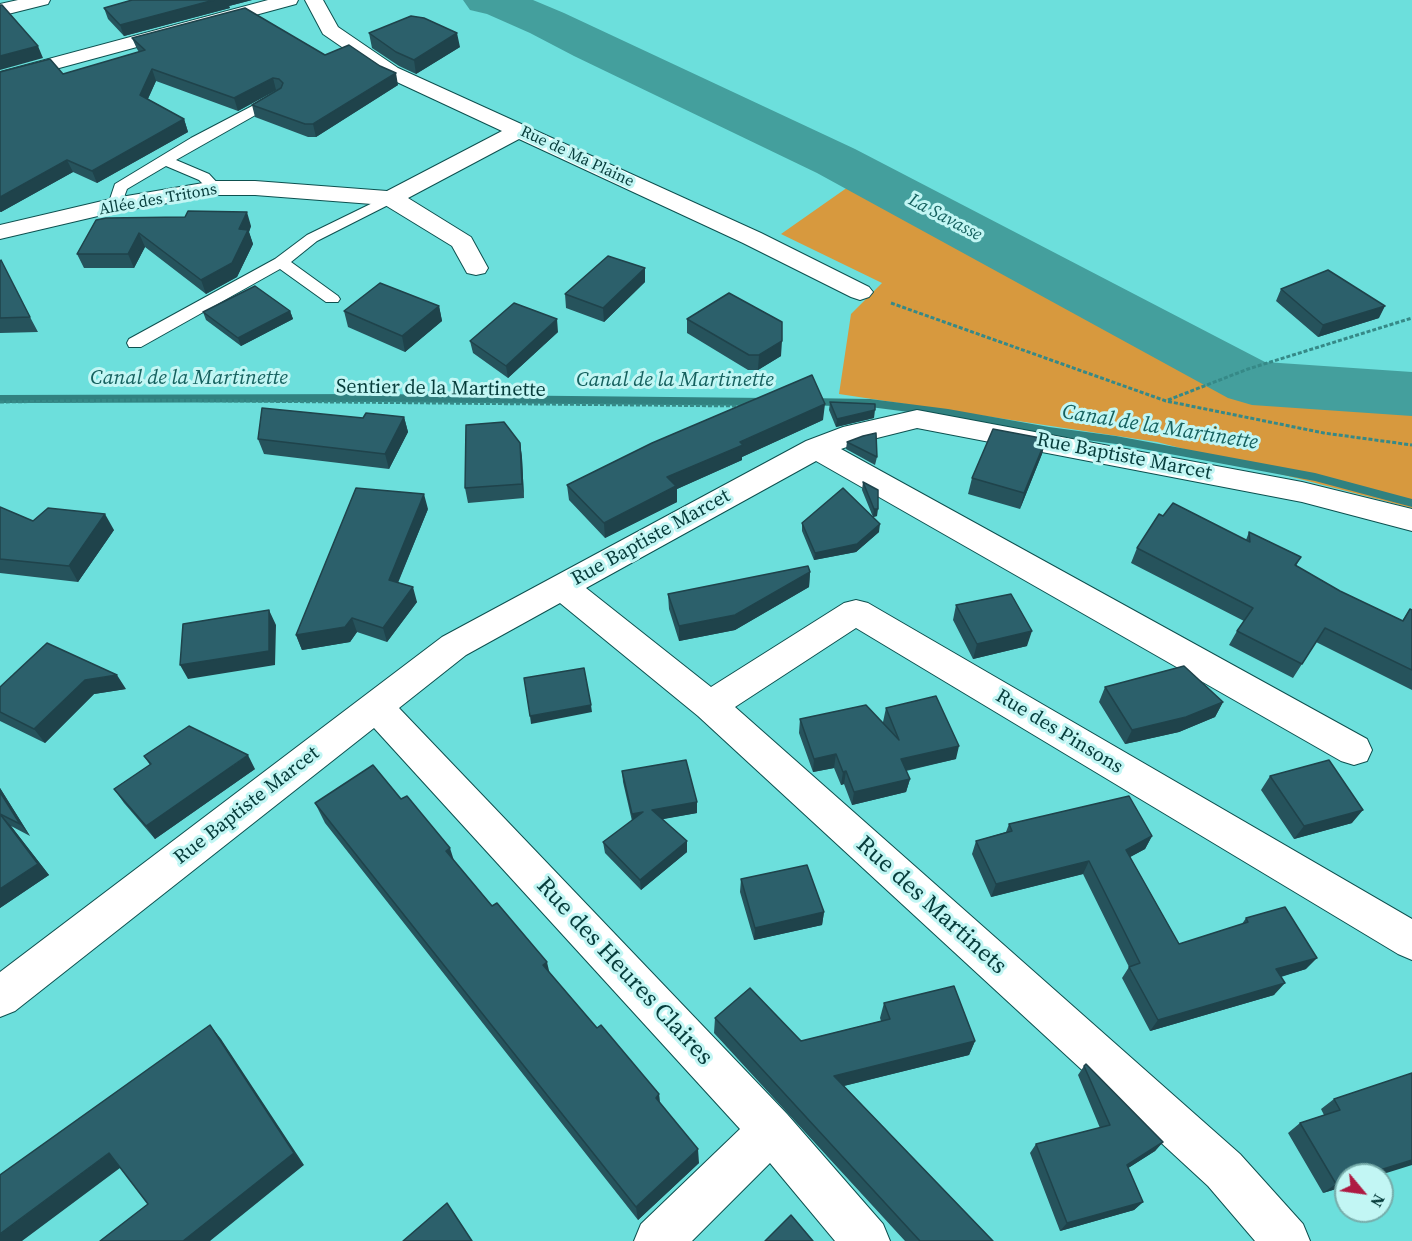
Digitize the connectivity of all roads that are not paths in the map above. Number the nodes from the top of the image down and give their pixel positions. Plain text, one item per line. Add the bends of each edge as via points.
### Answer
1 (41, 0) edge
2 (288, 0) edge
3 (314, 0) edge
4 (0, 10) edge
5 (0, 78) edge
6 (277, 96) edge
7 (520, 130) junction
8 (165, 161) junction
9 (215, 189) junction
10 (391, 198) junction
11 (115, 205) junction
12 (0, 232) edge
13 (281, 262) junction
14 (476, 268) dead end
15 (860, 292) road end
16 (332, 298) dead end
17 (135, 343) dead end
18 (816, 448) junction
19 (1412, 520) edge
20 (562, 587) junction
21 (376, 706) junction
22 (710, 706) junction
23 (1354, 750) dead end
24 (1412, 941) edge
25 (0, 997) edge
26 (771, 1130) junction
27 (658, 1241) edge
28 (866, 1241) edge
29 (1286, 1241) edge

1 - 4 street
2 - 5 street
3 - 7 street, Rue de Ma Plaine via 330,30 391,72
6 - 8 lane
7 - 10 street
7 - 15 street, Rue de Ma Plaine
8 - 9 lane via 204,177
8 - 11 lane via 120,187
9 - 10 street, Allée des Tritons via 255,188
9 - 11 street, Allée des Tritons
10 - 13 lane via 312,238
10 - 14 street, Allée des Tritons via 462,242
11 - 12 street, Allée des Tritons
13 - 16 lane
13 - 17 lane
18 - 19 street, Rue Baptiste Marcet via 853,434 917,419 1302,492
18 - 20 street, Rue Baptiste Marcet
18 - 23 street
20 - 21 street, Rue Baptiste Marcet via 454,646
20 - 22 street, Rue des Martinets
21 - 25 street, Rue Baptiste Marcet
21 - 26 street, Rue des Heures Claires
22 - 24 street, Rue des Pinsons via 856,612
22 - 29 street, Rue des Martinets via 1224,1170
26 - 27 street
26 - 28 street, Rue des Heures Claires

